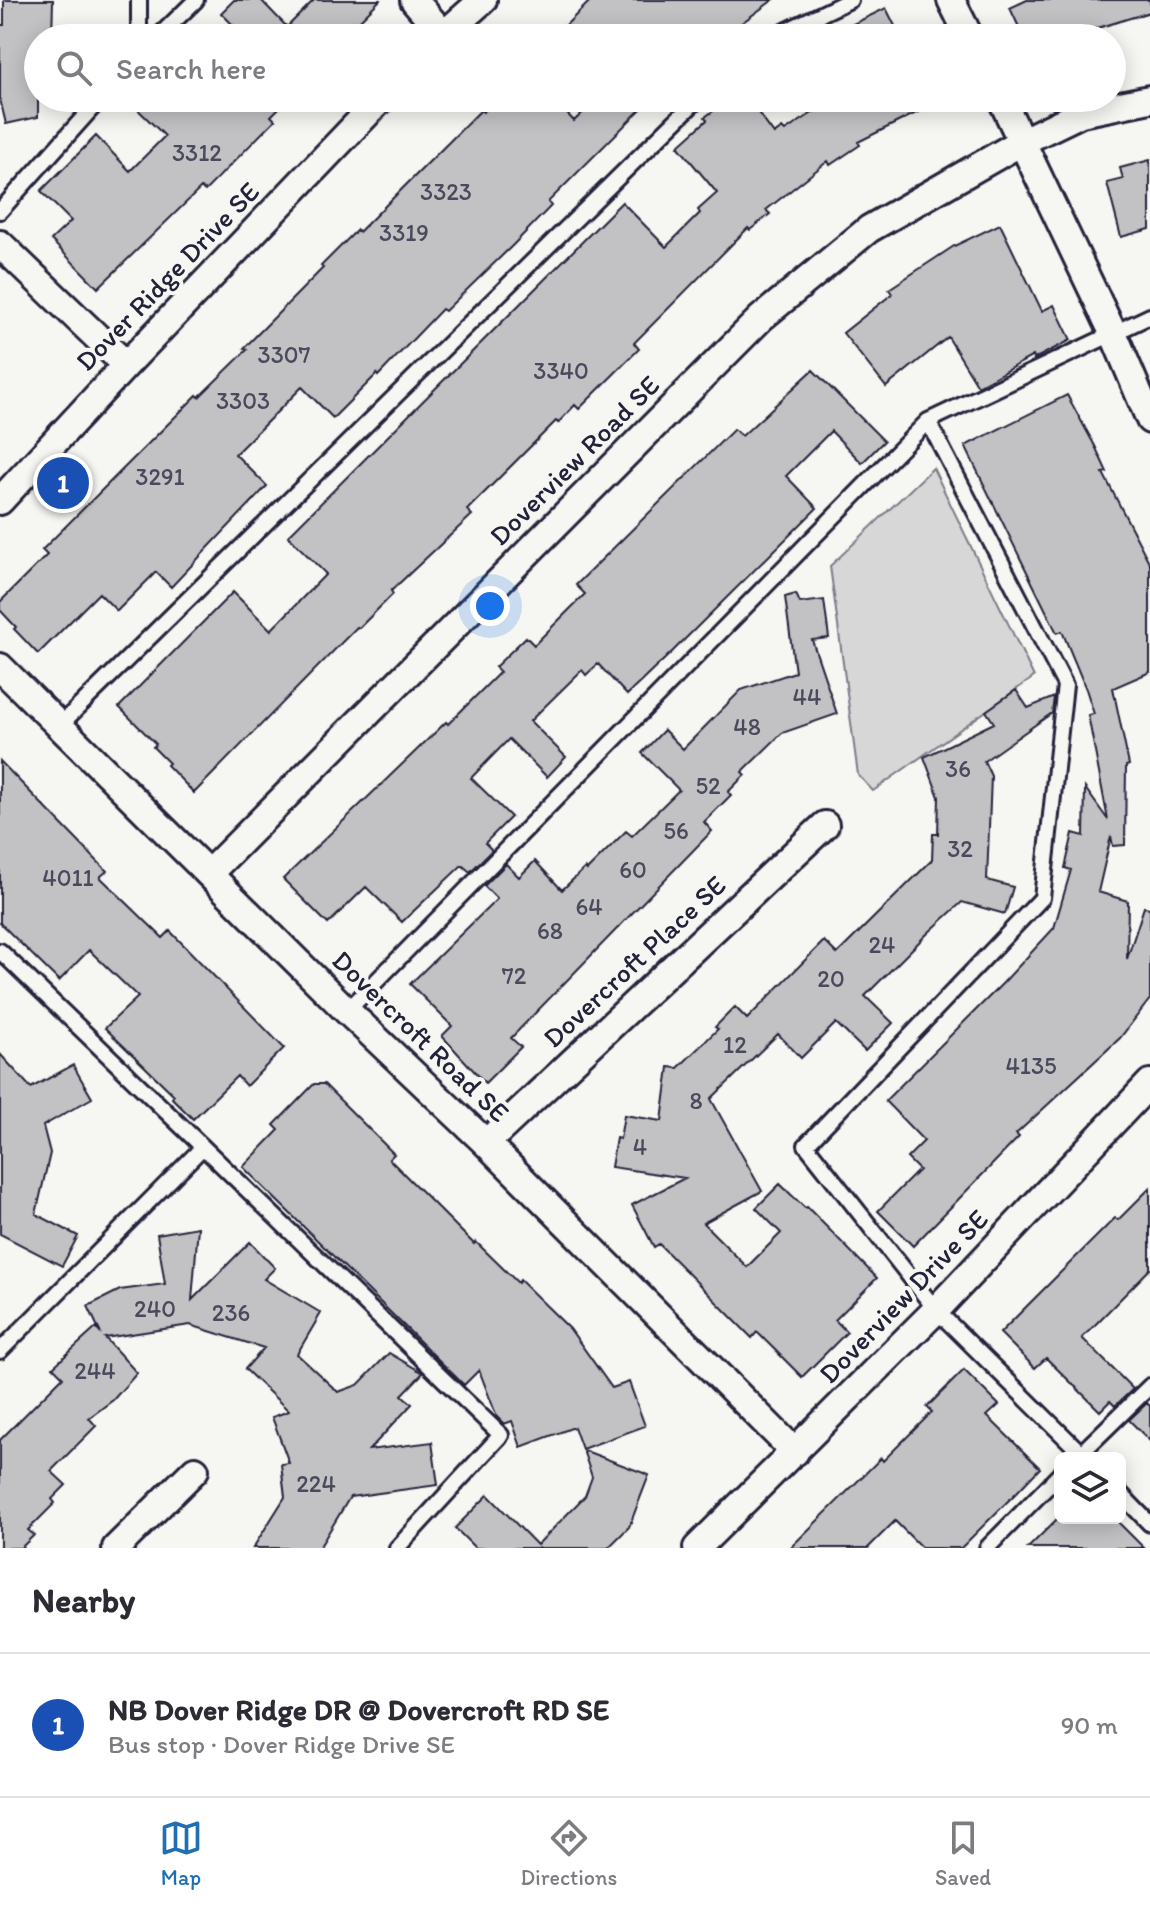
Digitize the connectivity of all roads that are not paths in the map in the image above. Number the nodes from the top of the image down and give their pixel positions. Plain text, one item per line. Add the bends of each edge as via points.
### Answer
1 (139, 0) edge
2 (196, 0) edge
3 (414, 0) edge
4 (483, 0) edge
5 (850, 0) edge
6 (951, 0) edge
7 (139, 24) edge
8 (171, 24) edge
9 (433, 24) edge
10 (456, 24) edge
11 (800, 24) edge
12 (963, 24) edge
13 (1150, 99) edge
14 (1126, 104) edge
15 (88, 112) edge
16 (369, 112) edge
17 (685, 112) edge
18 (1008, 112) edge
19 (1086, 112) edge
20 (1023, 141) junction
21 (0, 211) edge
22 (0, 244) edge
23 (1150, 316) edge
24 (1114, 335) junction
25 (126, 365) junction
26 (1150, 420) edge
27 (928, 421) junction
28 (0, 501) edge
29 (0, 667) edge
30 (58, 727) junction
31 (825, 825) dead end
32 (209, 873) junction
33 (0, 951) edge
34 (347, 1011) junction
35 (1150, 1083) edge
36 (486, 1143) junction
37 (203, 1147) junction
38 (936, 1310) junction
39 (0, 1351) edge
40 (1150, 1386) edge
41 (795, 1452) junction
42 (1077, 1452) edge
43 (1085, 1452) edge
44 (195, 1470) dead end
45 (1054, 1480) edge
46 (1126, 1499) edge
47 (1150, 1524) edge
48 (116, 1548) edge
49 (397, 1548) edge
50 (697, 1548) edge
51 (987, 1548) edge

1 - 7 lane
2 - 8 lane
3 - 9 street
4 - 10 street
5 - 11 lane
6 - 12 street
13 - 14 street, Doverview Road SE
15 - 21 lane
16 - 25 street, Dover Ridge Drive SE
17 - 30 lane
18 - 20 street
19 - 20 street, Doverview Road SE
20 - 24 street
20 - 32 street, Doverview Road SE via 869,229 761,318
22 - 25 street
23 - 24 lane
24 - 26 street
24 - 27 lane
25 - 28 street, Dover Ridge Drive SE
27 - 34 lane
27 - 38 lane via 1065,685 1042,898 806,1145
29 - 30 street, Dovercroft Road SE
30 - 32 street, Dovercroft Road SE
31 - 36 street, Dovercroft Place SE
32 - 34 street, Dovercroft Road SE
33 - 37 lane
34 - 36 street, Dovercroft Road SE
35 - 38 street, Doverview Drive SE
36 - 41 street, Dovercroft Road SE
37 - 39 lane
37 - 49 lane via 501,1435
38 - 41 street, Doverview Drive SE
38 - 42 lane
40 - 43 lane
41 - 50 street, Doverview Drive SE
44 - 48 street
45 - 51 lane
46 - 47 lane

